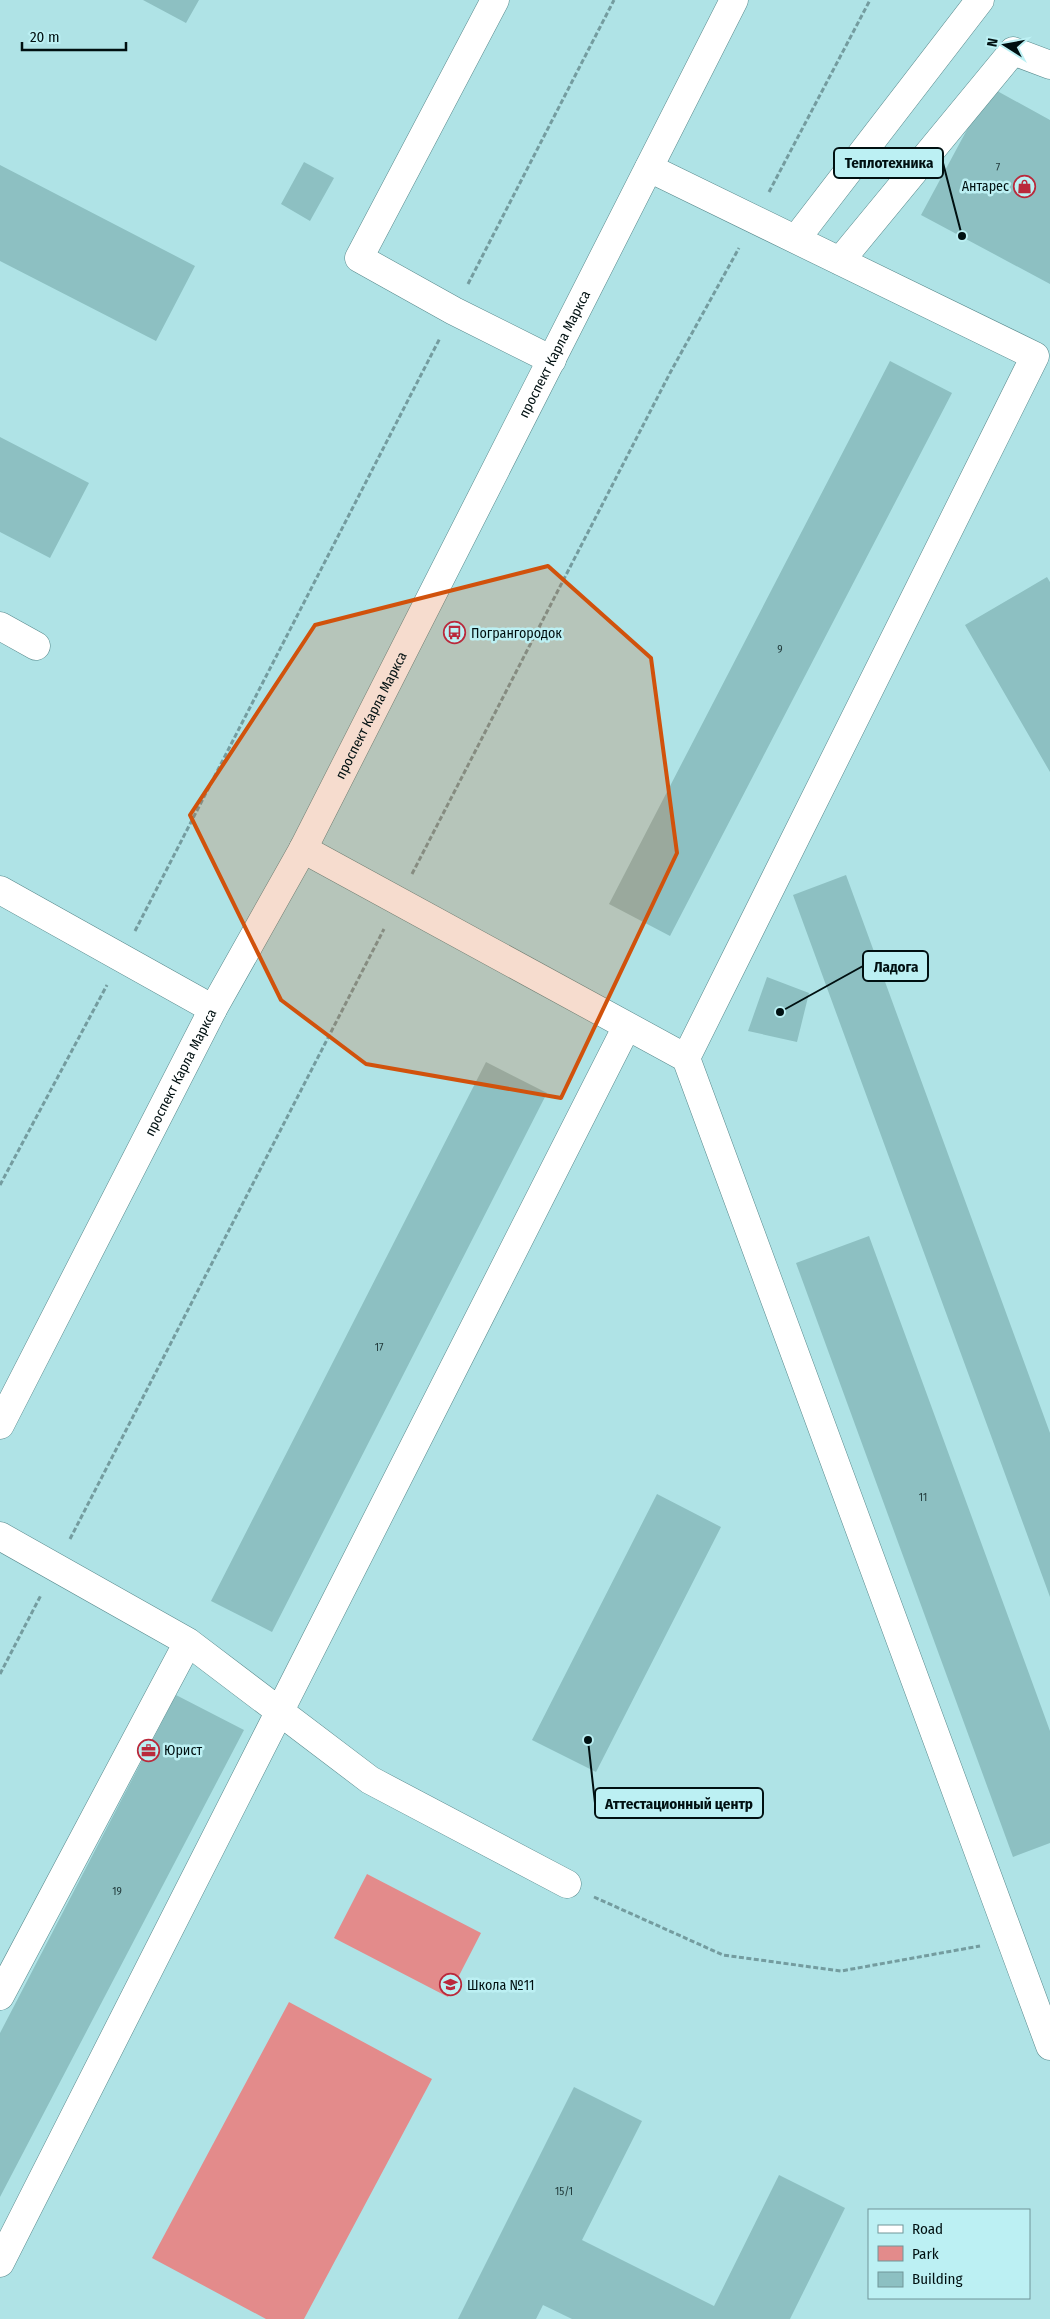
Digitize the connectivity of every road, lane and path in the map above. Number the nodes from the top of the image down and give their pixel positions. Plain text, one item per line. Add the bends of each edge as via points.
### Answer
1 (495, 0) edge
2 (614, 0) edge
3 (734, 0) edge
4 (870, 0) edge
5 (980, 0) edge
6 (1050, 65) edge
7 (649, 168) junction
8 (754, 219) junction
9 (796, 239) junction
10 (840, 261) junction
11 (454, 311) junction
12 (552, 360) junction
13 (0, 626) edge
14 (36, 646) dead end
15 (303, 849) junction
16 (0, 890) edge
17 (398, 901) junction
18 (121, 959) junction
19 (213, 1009) junction
20 (627, 1026) junction
21 (686, 1058) junction
22 (0, 1184) edge
23 (0, 1425) edge
24 (0, 1536) edge
25 (55, 1567) junction
26 (188, 1642) junction
27 (0, 1674) edge
28 (279, 1711) junction
29 (567, 1884) joint
30 (1012, 1940) junction
31 (0, 1996) edge
32 (1050, 2046) edge
33 (0, 2263) edge

1 - 11 street via 359,258
2 - 11 path
3 - 7 street, проспект Карла Маркса
4 - 8 path
5 - 9 street
6 - 10 street via 1013,51
7 - 8 street
7 - 12 street, проспект Карла Маркса
8 - 9 street
8 - 17 path via 666,381
9 - 10 street
10 - 21 street via 1035,356
11 - 12 street
11 - 18 path
12 - 15 street, проспект Карла Маркса
13 - 14 street
15 - 17 street
15 - 19 street, проспект Карла Маркса
16 - 18 street
17 - 20 street
17 - 25 path
18 - 19 street
18 - 22 path
19 - 23 street, проспект Карла Маркса
20 - 21 street
20 - 28 street
21 - 30 street
24 - 25 street
25 - 26 street
25 - 27 path
26 - 28 street
26 - 31 street
28 - 29 street via 370,1780
28 - 33 street
29 - 30 path via 723,1954 841,1971
30 - 32 street

